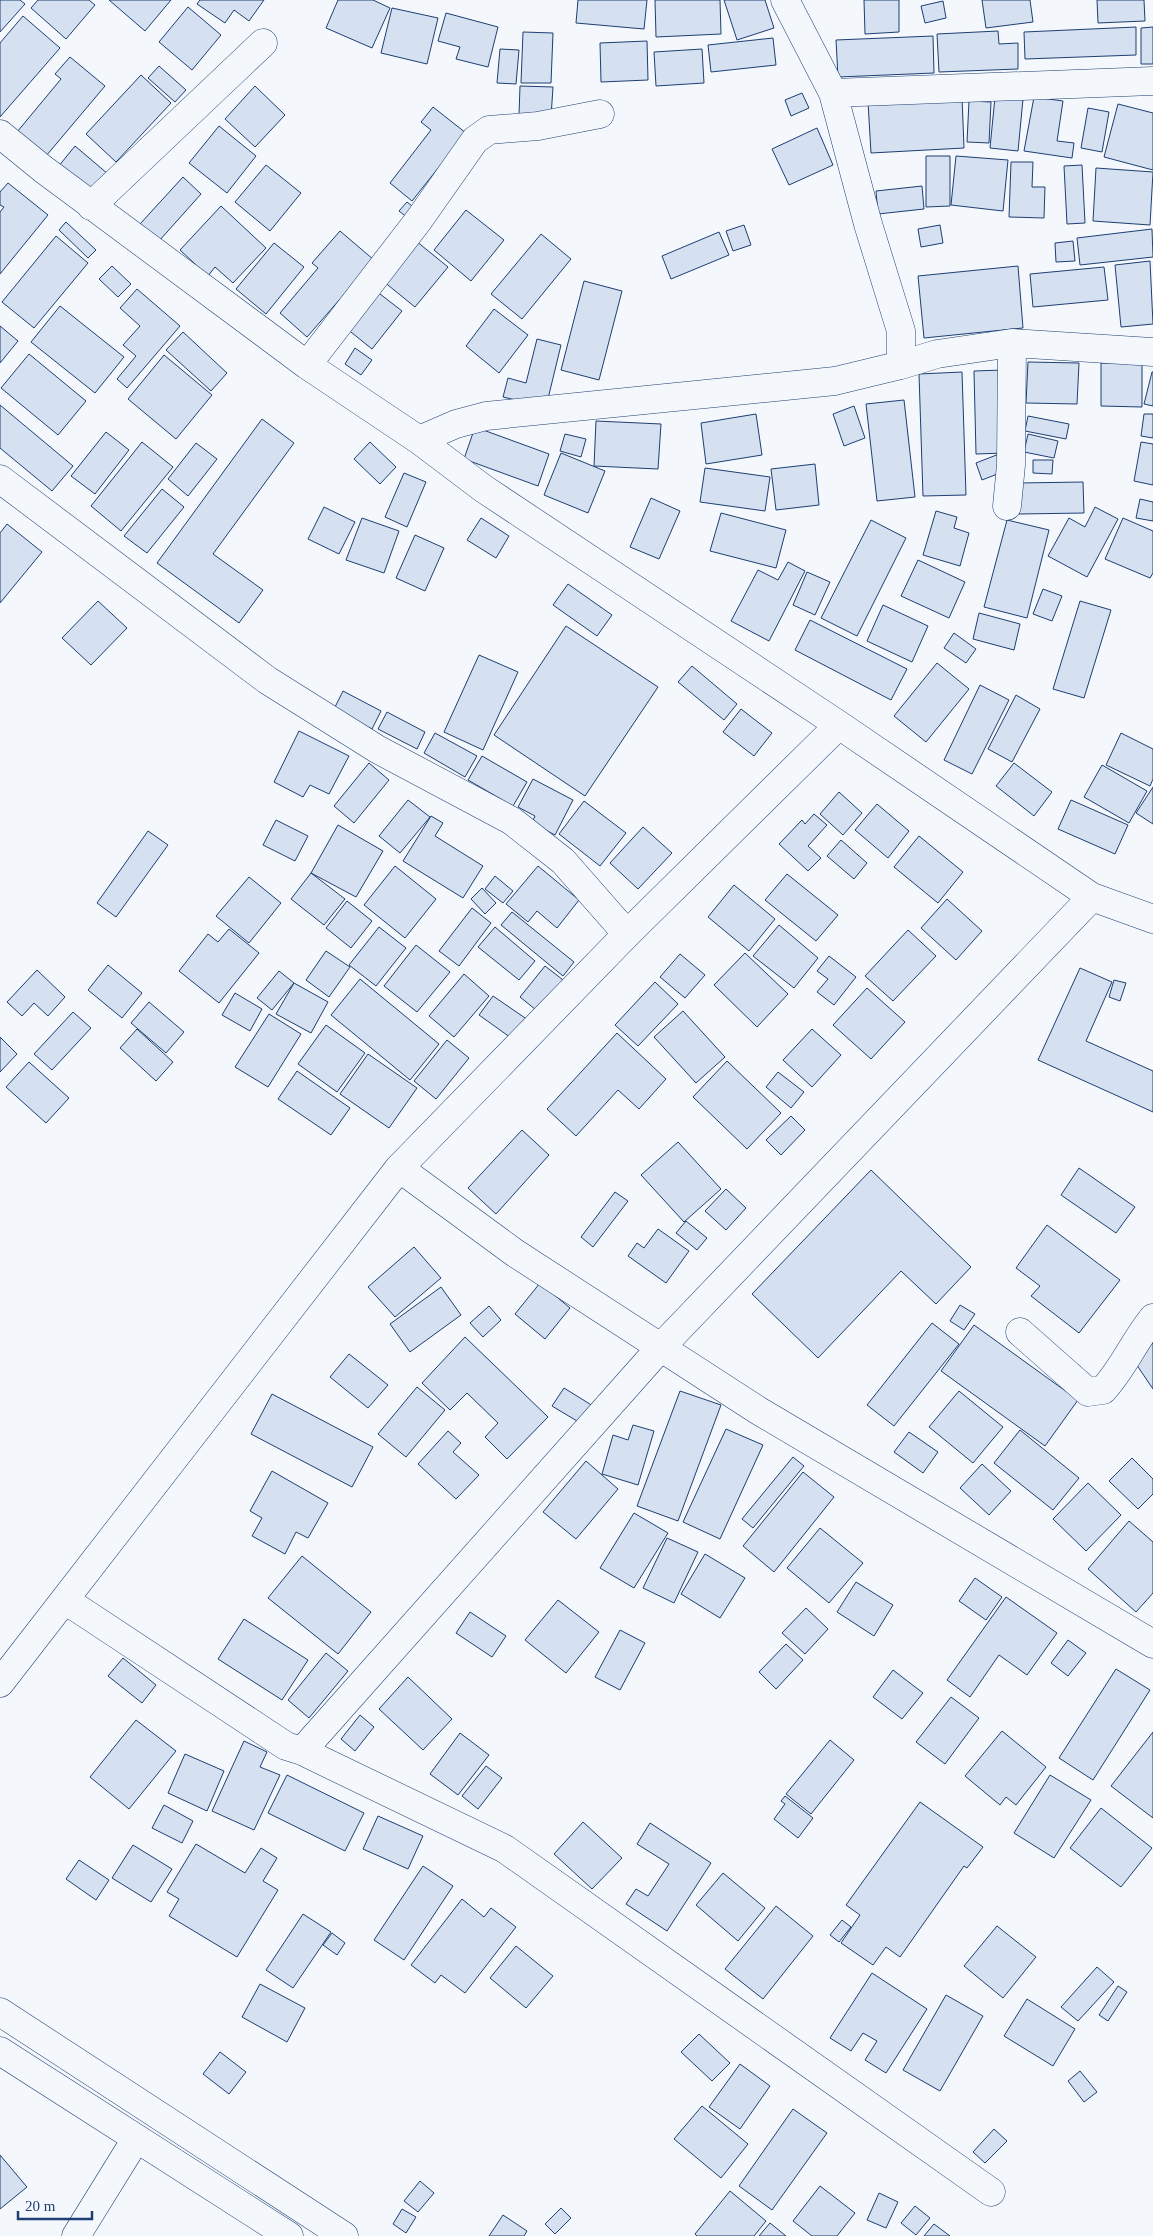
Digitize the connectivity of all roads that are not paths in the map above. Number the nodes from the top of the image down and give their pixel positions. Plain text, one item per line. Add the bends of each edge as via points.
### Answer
1 (785, 0) edge
2 (263, 43) dead end
3 (1153, 81) edge
4 (833, 94) junction
5 (600, 114) dead end
6 (0, 134) edge
7 (91, 206) junction
8 (1012, 343) junction
9 (1153, 352) edge
10 (901, 364) junction
11 (307, 365) junction
12 (419, 440) junction
13 (0, 479) edge
14 (1007, 506) dead end
15 (839, 726) junction
16 (1092, 898) junction
17 (1153, 919) edge
18 (628, 934) junction
19 (399, 1168) junction
20 (1153, 1318) edge
21 (1020, 1332) dead end
22 (661, 1347) junction
23 (65, 1600) junction
24 (1153, 1644) edge
25 (0, 1683) edge
26 (302, 1751) junction
27 (0, 2012) edge
28 (0, 2051) edge
29 (136, 2139) junction
30 (990, 2192) dead end
31 (76, 2236) edge
32 (289, 2236) edge
33 (344, 2236) edge

1 - 4 street
2 - 7 street
3 - 4 street
4 - 10 street via 901,331
5 - 11 street via 538,126 489,130 475,140 418,221
6 - 7 street
7 - 11 street
8 - 9 street
8 - 10 street via 937,354
8 - 14 street via 1012,465
10 - 12 street via 835,381 486,416 456,424
11 - 12 street
12 - 15 street via 484,489
13 - 18 street via 267,680 377,749 512,821 563,861
15 - 16 street
15 - 18 street
16 - 17 street
16 - 22 street
18 - 19 street
19 - 22 street via 515,1253
19 - 23 street
20 - 21 street via 1139,1335 1115,1378 1103,1390 1088,1392
22 - 24 street via 759,1411
22 - 26 street
23 - 25 street
23 - 26 street via 286,1746
26 - 30 street via 505,1849
27 - 33 street
28 - 29 street
29 - 31 street
29 - 32 street

